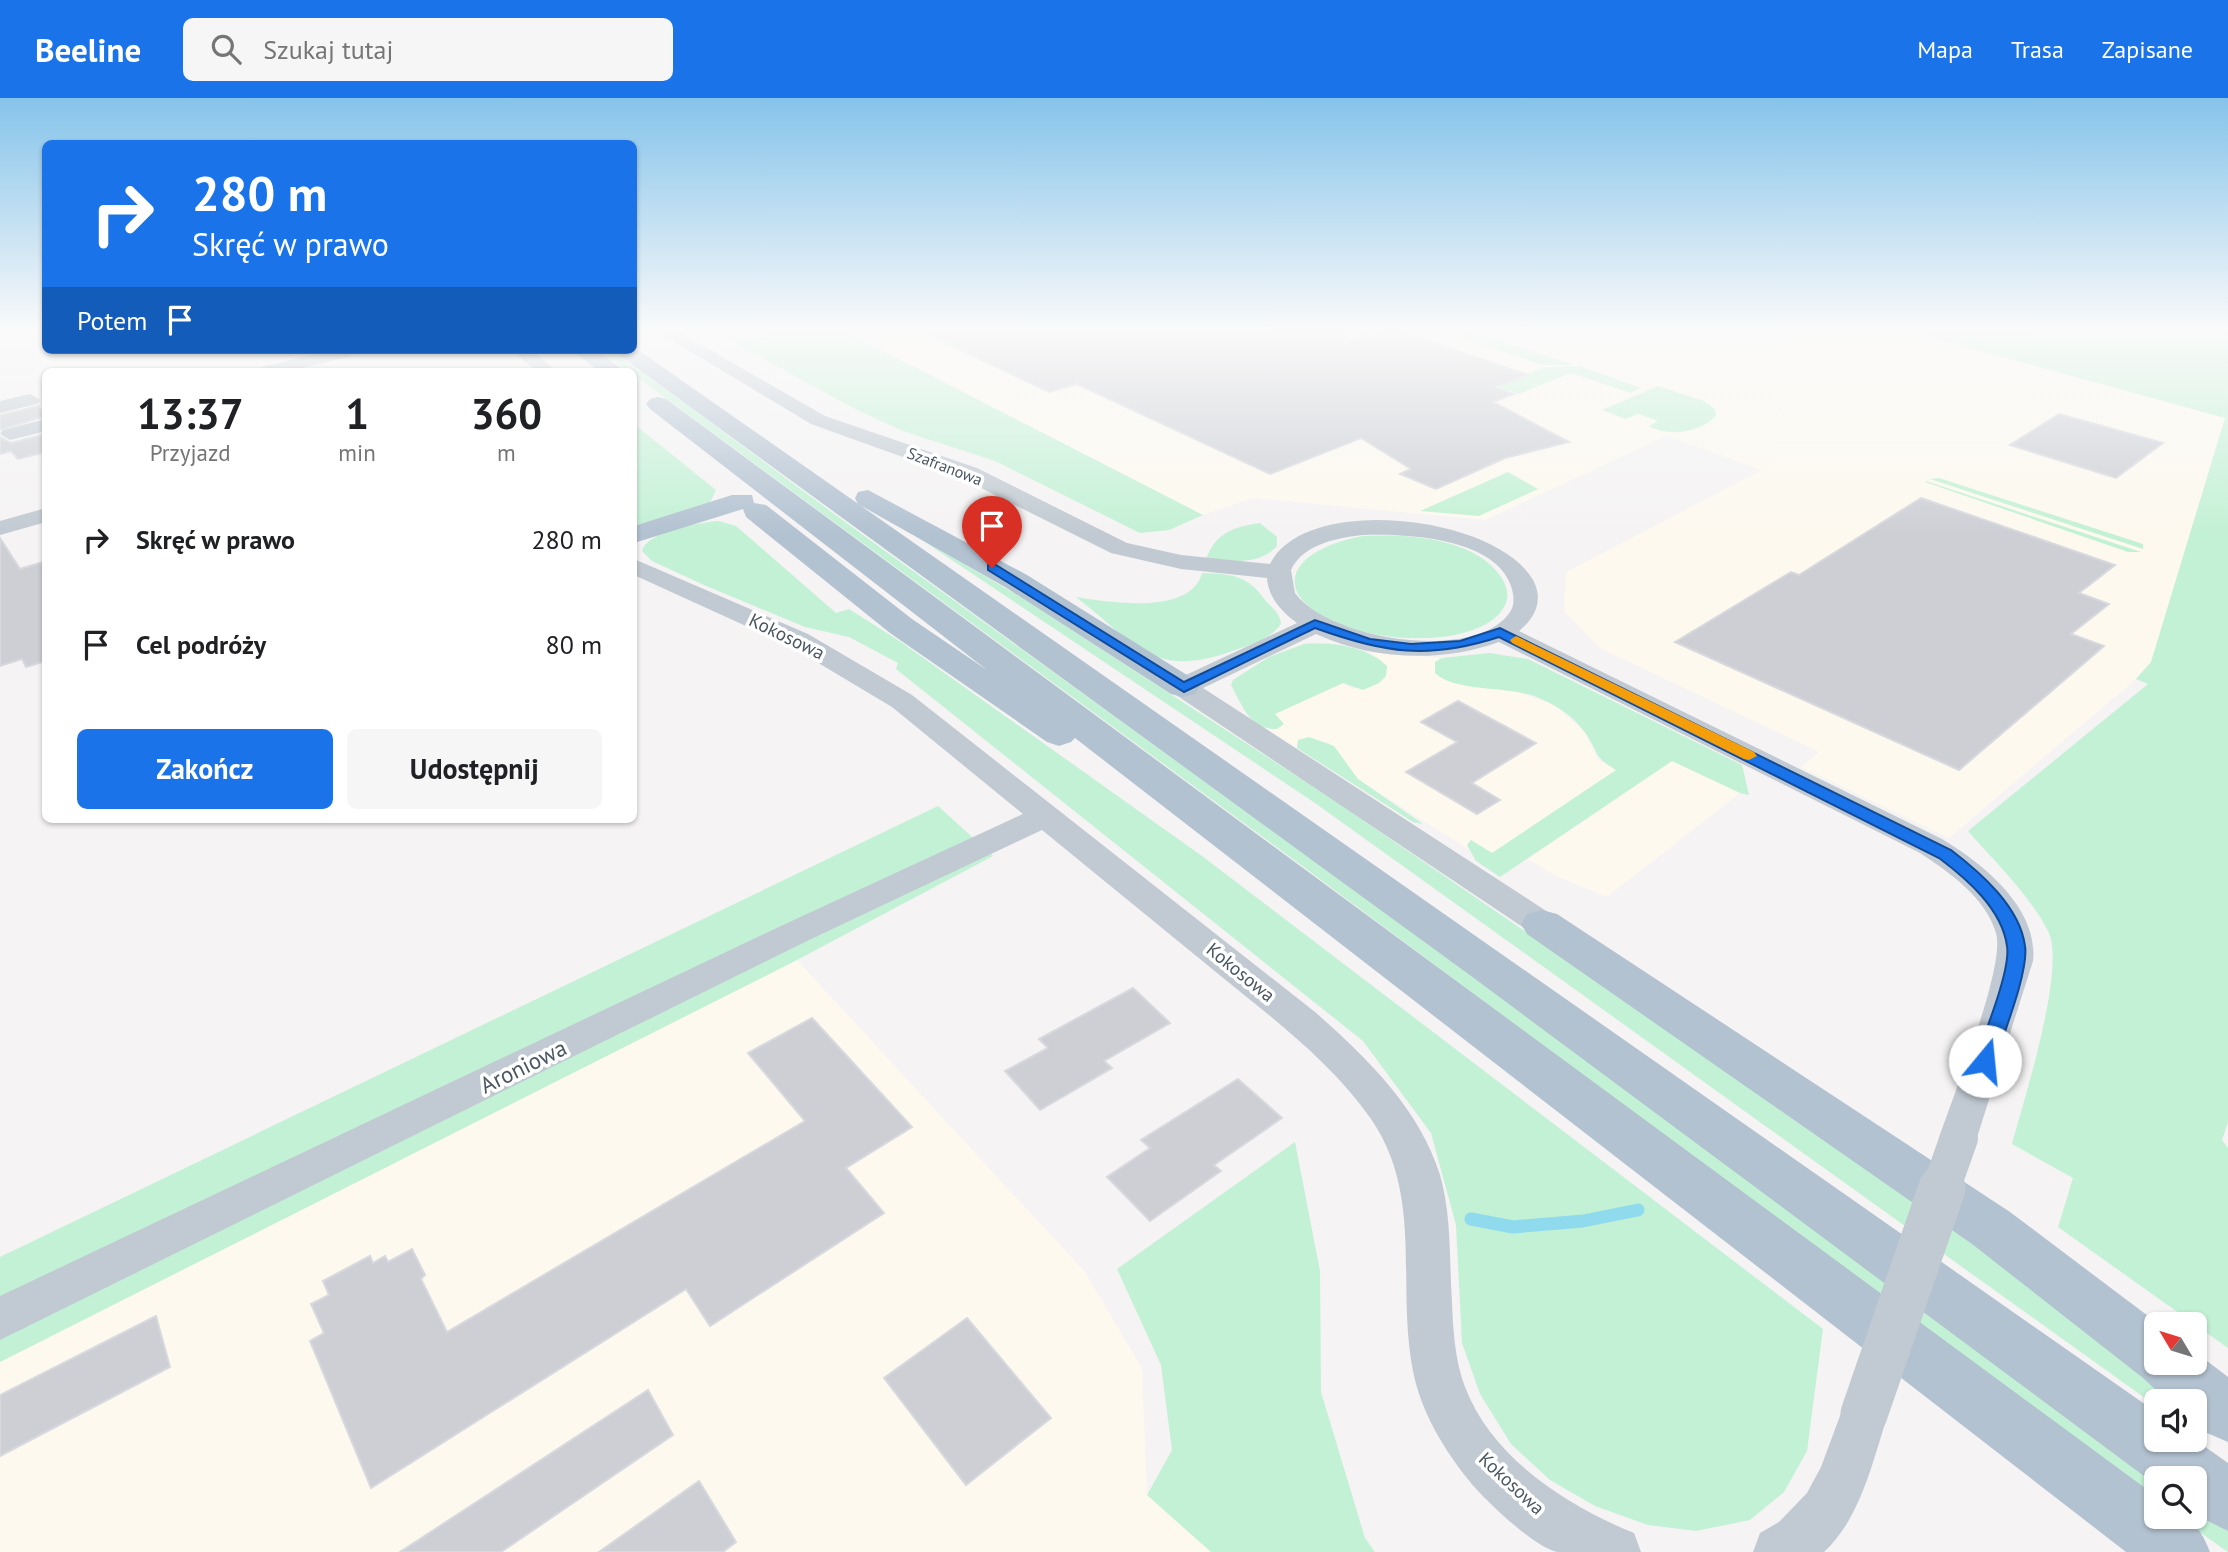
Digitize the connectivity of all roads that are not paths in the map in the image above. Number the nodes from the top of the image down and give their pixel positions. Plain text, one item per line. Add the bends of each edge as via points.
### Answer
1 (651, 399) edge
2 (691, 399) edge
3 (782, 399) edge
4 (30, 400) dead end
5 (0, 407) edge
6 (637, 411) edge
7 (42, 426) edge
8 (735, 430) junction
9 (10, 434) dead end
10 (691, 460) dead end
11 (42, 516) edge
12 (0, 528) edge
13 (637, 534) edge
14 (637, 567) edge
15 (1278, 572) junction
16 (1315, 624) junction
17 (1500, 632) junction
18 (1184, 687) junction
19 (1047, 815) junction
20 (1217, 826) junction
21 (1542, 924) joint
22 (0, 1319) edge
23 (2144, 1347) edge
24 (2181, 1376) edge
25 (2228, 1413) edge
26 (2228, 1500) edge
27 (1615, 1552) edge
28 (1779, 1552) edge
29 (2178, 1552) edge

1 - 20 main road
2 - 8 main road
3 - 15 street, Szafranowa via 818,420 969,473 1119,548 1167,560
4 - 5 street
6 - 10 main road
7 - 9 street
8 - 18 main road via 828,475 1016,581
8 - 26 main road
11 - 12 street
13 - 20 main road via 732,493 963,671 1062,737
14 - 19 street, Kokosowa via 799,640 879,685
15 - 16 street via 1280,591 1287,602
15 - 17 street via 1282,561 1298,546 1344,530 1402,528 1455,538 1499,558 1521,580 1525,608
16 - 17 street via 1368,643 1411,648 1461,645
16 - 18 street
17 - 28 street, bridge via 1931,846 1985,890 2010,925 2017,948 1958,1138 1828,1510 1811,1533
18 - 21 street
19 - 22 street, Aroniowa
19 - 27 street, Kokosowa via 1302,1023 1374,1091 1409,1150 1425,1198 1433,1352 1456,1421 1479,1454 1528,1503 1583,1538
20 - 29 main road
21 - 23 main road via 1991,1228
24 - 25 main road

